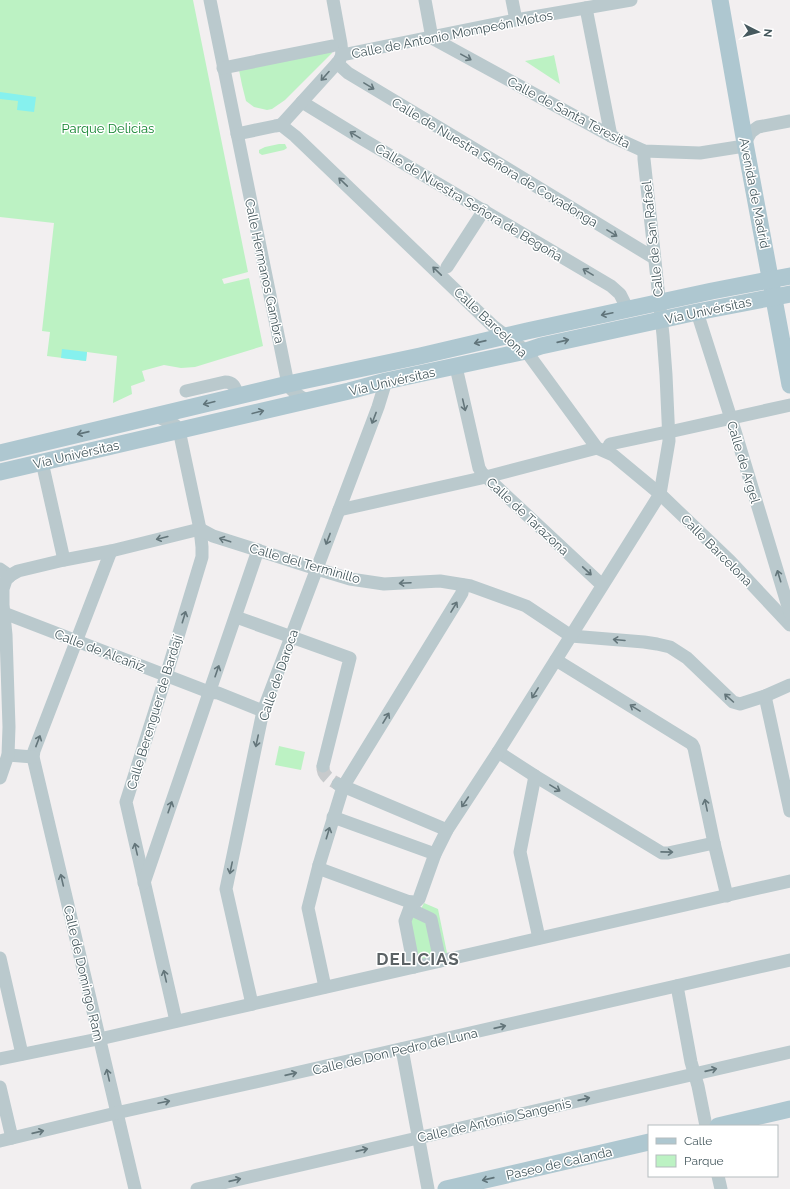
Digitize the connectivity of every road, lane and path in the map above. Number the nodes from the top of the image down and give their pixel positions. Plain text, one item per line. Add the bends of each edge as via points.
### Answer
1 (210, 0) edge
2 (333, 0) edge
3 (425, 0) edge
4 (512, 0) edge
5 (631, 0) edge
6 (720, 0) edge
7 (731, 0) edge
8 (600, 3) edge
9 (586, 8) junction
10 (516, 20) junction
11 (432, 38) junction
12 (337, 55) junction
13 (224, 68) junction
14 (302, 102) junction
15 (790, 121) edge
16 (281, 125) junction
17 (237, 134) junction
18 (611, 136) junction
19 (750, 136) junction
20 (644, 151) junction
21 (484, 210) junction
22 (654, 258) junction
23 (447, 267) dead end
24 (781, 278) edge
25 (783, 295) edge
26 (659, 302) junction
27 (628, 310) junction
28 (697, 312) junction
29 (661, 319) junction
30 (790, 325) edge
31 (506, 336) junction
32 (526, 352) junction
33 (395, 362) junction
34 (456, 367) junction
35 (386, 381) junction
36 (288, 384) junction
37 (790, 385) edge
38 (186, 391) dead end
39 (238, 395) junction
40 (306, 400) junction
41 (790, 405) edge
42 (156, 416) junction
43 (731, 419) junction
44 (179, 430) junction
45 (666, 433) junction
46 (603, 448) junction
47 (0, 453) edge
48 (42, 462) junction
49 (0, 472) edge
50 (486, 477) junction
51 (660, 494) junction
52 (339, 510) junction
53 (200, 529) junction
54 (258, 550) junction
55 (111, 551) junction
56 (64, 560) junction
57 (317, 569) junction
58 (4, 574) edge
59 (602, 585) junction
60 (467, 586) junction
61 (4, 613) junction
62 (790, 613) edge
63 (236, 617) junction
64 (790, 625) edge
65 (291, 636) junction
66 (571, 636) junction
67 (76, 641) junction
68 (556, 660) junction
69 (166, 676) junction
70 (790, 685) edge
71 (209, 692) junction
72 (765, 696) junction
73 (264, 711) junction
74 (498, 752) junction
75 (8, 755) junction
76 (33, 757) junction
77 (323, 766) dead end
78 (535, 776) junction
79 (0, 778) edge
80 (341, 785) junction
81 (790, 811) edge
82 (333, 817) junction
83 (447, 830) junction
84 (714, 843) junction
85 (436, 854) junction
86 (321, 867) junction
87 (790, 881) edge
88 (144, 884) junction
89 (727, 896) junction
90 (411, 906) junction
91 (540, 938) junction
92 (0, 958) edge
93 (790, 960) edge
94 (440, 961) junction
95 (414, 967) junction
96 (677, 986) junction
97 (325, 987) junction
98 (252, 1004) junction
99 (176, 1021) junction
100 (402, 1049) junction
101 (790, 1052) edge
102 (22, 1054) junction
103 (0, 1059) edge
104 (694, 1074) junction
105 (0, 1087) edge
106 (790, 1109) edge
107 (116, 1113) junction
108 (706, 1125) edge
109 (722, 1125) edge
110 (418, 1138) junction
111 (6, 1140) edge
112 (648, 1142) edge
113 (718, 1177) edge
114 (135, 1189) edge
115 (197, 1189) edge
116 (428, 1189) edge
117 (446, 1189) edge
118 (721, 1189) edge

1 - 13 street, Calle Hermanos Gambra
2 - 12 street
3 - 11 street
4 - 10 street
5 - 8 street, Calle de Antonio Mompeón Motos
6 - 19 main road, Avenida de Madrid
7 - 19 main road, Avenida de Madrid
8 - 9 street, Calle de Antonio Mompeón Motos
9 - 10 street, Calle de Antonio Mompeón Motos
9 - 18 street
10 - 11 street, Calle de Antonio Mompeón Motos
11 - 12 street, Calle de Antonio Mompeón Motos
11 -> 18 street, Calle de Santa Teresita
12 - 13 street, Calle de Antonio Mompeón Motos
12 -> 14 street, Calle de Antonio Mompeón Motos
12 -> 22 street, Calle de Nuestra Señora de Covadonga via 348,73
13 - 17 street, Calle Hermanos Gambra
14 - 16 street, Calle de Antonio Mompeón Motos
21 -> 14 street, Calle de Nuestra Señora de Begoña
15 - 19 street, Calle de Santa Teresita via 758,127
16 - 17 street
31 -> 16 street, Calle Barcelona
17 - 36 street, Calle Hermanos Gambra
18 - 20 street, Calle de Santa Teresita
19 - 20 street, Calle de Santa Teresita via 738,147 700,153
19 - 24 main road, Avenida de Madrid
20 - 22 street, Calle de San Rafael
21 - 23 street
27 -> 21 street, Calle de Nuestra Señora de Begoña via 620,294 611,286
22 - 26 street, Calle de San Rafael
24 - 25 main road, Avenida de Madrid
24 - 26 main road, Vía Univérsitas
25 - 28 main road, Vía Univérsitas
25 - 30 main road, Avenida de Madrid
25 - 37 main road, Avenida de Madrid
26 - 27 main road, Vía Univérsitas
26 - 29 street, Calle de San Rafael
27 -> 31 main road, Vía Univérsitas
28 - 29 main road, Vía Univérsitas
28 - 43 street, Calle de Argel
32 -> 29 main road, Vía Univérsitas via 541,346
29 - 45 street, Calle de San Rafael via 666,375
31 - 32 street, Calle Barcelona
31 -> 33 main road, Vía Univérsitas
32 - 34 main road, Vía Univérsitas
32 - 46 street, Calle Barcelona
33 - 35 main road
33 - 36 main road, Vía Univérsitas
34 - 35 main road, Vía Univérsitas
34 -> 50 street, Calle de Tarazona via 479,468
35 - 40 main road, Vía Univérsitas
35 -> 52 street, Calle de Daroca
36 - 39 main road, Vía Univérsitas
36 - 40 street via 295,393
38 - 39 street via 229,382 235,387
39 -> 42 main road, Vía Univérsitas
44 -> 40 main road, Vía Univérsitas
41 - 43 street
42 - 44 street
42 -> 47 main road, Vía Univérsitas
43 - 45 street
62 -> 43 street, Calle de Argel
44 - 48 main road, Vía Univérsitas
44 - 53 street, Calle Berenguer de Bardají
45 - 46 street via 610,444
45 - 51 street, Calle de San Rafael via 669,441
46 - 50 street
46 - 51 street, Calle Barcelona
48 - 49 main road, Vía Univérsitas
48 - 56 street
50 - 52 street
50 -> 59 street, Calle de Tarazona
51 - 59 street
51 - 64 street, Calle Barcelona via 730,561
52 -> 57 street, Calle de Daroca
54 -> 53 street, Calle del Terminillo via 213,536
53 -> 55 street
69 -> 53 street, Calle Berenguer de Bardají via 202,557
54 - 57 street, Calle del Terminillo
54 - 63 street
55 - 56 street
55 - 67 street
56 - 58 street
60 -> 57 street, Calle del Terminillo via 440,581 377,583 350,579
57 - 65 street, Calle de Daroca
58 - 61 street
59 - 66 street
60 - 66 street, Calle del Terminillo via 526,606
80 -> 60 street
61 - 67 street, Calle de Alcañiz
61 - 75 street
63 - 65 street
71 -> 63 street
65 - 73 street, Calle de Daroca
65 - 77 street via 350,658
66 - 68 street
72 -> 66 street, Calle del Terminillo via 740,704 733,702 688,658 670,647 644,642
67 - 69 street, Calle de Alcañiz
76 -> 67 street
68 -> 74 street
84 -> 68 street via 692,744
69 - 71 street, Calle de Alcañiz
88 -> 69 street, Calle Berenguer de Bardají via 126,802
70 - 72 street, Calle del Terminillo
71 - 73 street, Calle de Alcañiz
88 -> 71 street
72 - 81 street
73 -> 98 street, Calle de Daroca via 226,889
74 - 78 street
74 -> 83 street
75 - 76 street
75 - 79 street
107 -> 76 street, Calle de Domingo Ram
78 -> 84 street via 662,853
78 - 91 street via 520,852
80 - 82 street
80 - 83 street
82 - 85 street
86 -> 82 street
83 - 85 street
84 - 89 street
85 - 90 street via 419,899
86 - 90 street
86 - 97 street via 308,908
87 - 89 street
99 -> 88 street, Calle Berenguer de Bardají
89 - 91 street
90 - 94 street via 431,919
90 - 95 street via 406,920
91 - 94 street
92 - 102 street
93 - 96 street, Calle de Don Pedro de Luna
94 - 95 street
95 - 97 street
100 -> 96 street, Calle de Don Pedro de Luna
96 - 104 street
97 - 98 street
98 - 99 street
99 - 102 street
107 -> 100 street, Calle de Don Pedro de Luna
100 - 110 street
104 -> 101 street, Calle de Antonio Sangenis
102 - 103 street
104 - 108 street
110 -> 104 street, Calle de Antonio Sangenis
105 - 111 street
106 - 109 main road
111 -> 107 street, Calle de Don Pedro de Luna
107 - 114 street, Calle de Domingo Ram
115 -> 110 street, Calle de Antonio Sangenis
110 - 116 street
112 -> 117 main road, Paseo de Calanda
113 - 118 street

